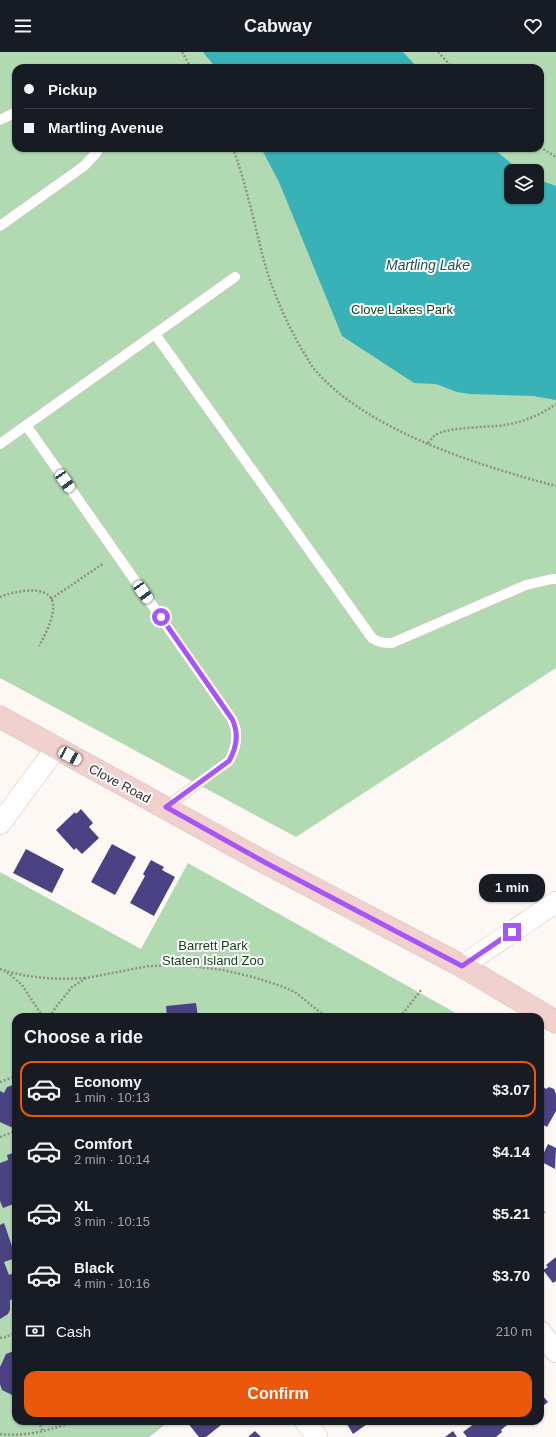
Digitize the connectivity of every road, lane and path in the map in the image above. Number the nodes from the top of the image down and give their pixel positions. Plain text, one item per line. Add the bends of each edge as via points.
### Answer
1 (182, 52) edge
2 (438, 52) edge
3 (189, 64) edge
4 (449, 64) edge
5 (12, 114) edge
6 (0, 120) edge
7 (544, 150) edge
8 (97, 152) edge
9 (234, 152) edge
10 (556, 157) edge
11 (0, 226) edge
12 (235, 277) dead end
13 (155, 334) junction
14 (556, 404) edge
15 (26, 425) junction
16 (428, 443) junction
17 (0, 444) edge
18 (556, 486) edge
19 (116, 554) junction
20 (556, 580) edge
21 (0, 597) edge
22 (51, 599) junction
23 (39, 646) dead end
24 (0, 718) edge
25 (56, 748) junction
26 (166, 807) junction
27 (0, 824) edge
28 (556, 902) edge
29 (462, 966) junction
30 (0, 969) edge
31 (6, 971) junction
32 (86, 978) junction
33 (422, 989) dead end
34 (40, 1013) edge
35 (52, 1013) edge
36 (321, 1013) edge
37 (403, 1013) edge
38 (541, 1013) edge
39 (544, 1015) edge
40 (556, 1022) edge
41 (12, 1078) edge
42 (0, 1082) edge
43 (12, 1132) edge
44 (0, 1137) edge
45 (12, 1334) edge
46 (544, 1336) edge
47 (0, 1338) edge
48 (556, 1352) edge
49 (41, 1425) edge
50 (64, 1425) edge
51 (308, 1425) edge
52 (43, 1432) junction
53 (0, 1434) edge
54 (317, 1437) edge

1 - 3 path
2 - 4 path
5 - 6 lane
7 - 10 path
8 - 11 lane via 84,166
9 - 16 path via 244,178 267,271 292,332 314,370 346,399 386,424
12 - 13 lane
13 - 15 lane
13 - 20 lane via 377,642 392,642 526,585
14 - 16 path via 520,422 447,431 434,436
15 - 17 lane
15 - 19 lane
16 - 18 path via 484,464
19 - 22 path
19 - 26 lane via 236,726 236,744 229,761
21 - 22 path via 12,592 33,590 48,595
22 - 23 path via 53,605 50,621
24 - 25 main road, Clove Road
25 - 26 main road, Clove Road
25 - 27 street
26 - 29 main road, Clove Road via 266,863
28 - 29 street
29 - 38 main road, Clove Road
30 - 31 path
31 - 32 path via 47,977
31 - 34 path via 22,985
32 - 35 path via 72,987
32 - 36 path via 149,966 183,964 253,977 280,986 295,992
33 - 37 path
39 - 40 main road, Clove Road
41 - 42 path
43 - 44 path
45 - 47 path
46 - 48 street
49 - 52 path
50 - 52 path
51 - 54 street
52 - 53 path via 20,1436

